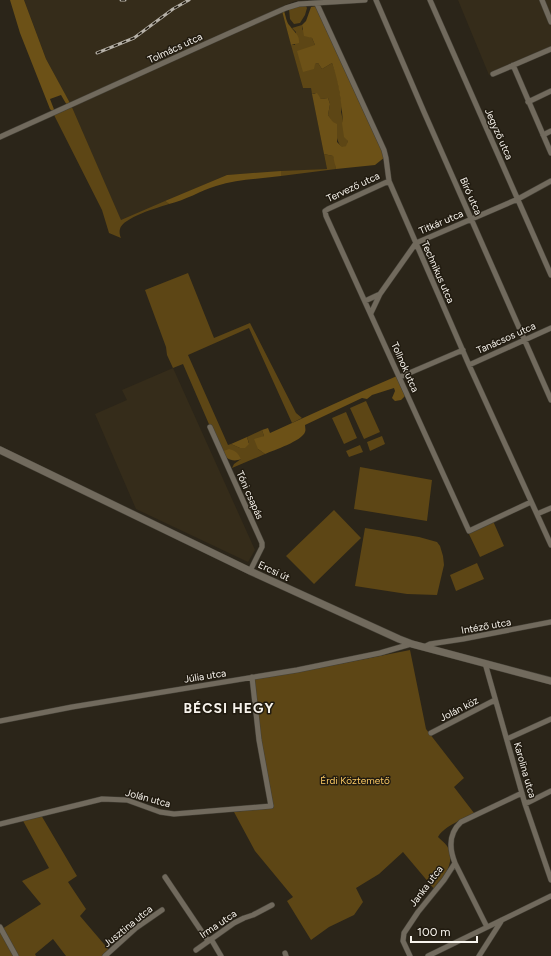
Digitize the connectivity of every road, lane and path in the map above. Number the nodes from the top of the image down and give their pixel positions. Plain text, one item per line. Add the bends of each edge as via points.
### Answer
1 (365, 0) edge
2 (376, 0) edge
3 (430, 0) edge
4 (542, 0) edge
5 (318, 4) junction
6 (551, 22) edge
7 (551, 49) edge
8 (513, 65) junction
9 (493, 74) dead end
10 (551, 91) edge
11 (528, 102) junction
12 (551, 131) edge
13 (543, 135) junction
14 (0, 137) edge
15 (551, 153) edge
16 (389, 180) junction
17 (551, 181) edge
18 (518, 199) junction
19 (325, 211) joint
20 (471, 219) junction
21 (416, 243) junction
22 (551, 275) edge
23 (380, 294) junction
24 (365, 301) junction
25 (371, 313) junction
26 (551, 328) edge
27 (525, 340) junction
28 (463, 350) junction
29 (469, 365) junction
30 (400, 377) junction
31 (551, 400) edge
32 (210, 427) dead end
33 (0, 450) edge
34 (531, 502) junction
35 (551, 508) edge
36 (537, 514) junction
37 (551, 544) edge
38 (250, 571) junction
39 (551, 622) edge
40 (412, 644) junction
41 (424, 647) junction
42 (485, 663) junction
43 (252, 677) junction
44 (551, 681) edge
45 (495, 700) junction
46 (551, 719) edge
47 (0, 722) edge
48 (431, 733) dead end
49 (507, 739) junction
50 (551, 791) edge
51 (522, 793) junction
52 (525, 804) junction
53 (0, 824) edge
54 (455, 863) junction
55 (166, 877) dead end
56 (551, 880) edge
57 (551, 896) edge
58 (272, 905) dead end
59 (162, 910) dead end
60 (503, 919) junction
61 (0, 927) edge
62 (487, 927) junction
63 (210, 940) junction
64 (196, 950) dead end
65 (108, 955) edge
66 (16, 956) edge
67 (221, 956) edge
68 (410, 956) edge
69 (428, 956) edge
70 (479, 956) edge

1 - 5 street, Tolmács utca
2 - 20 street, Bíró utca
3 - 18 street, Jegyző utca
4 - 6 street
5 - 14 street, Tolmács utca via 299,4 286,8
5 - 16 street, Technikus utca via 384,150
7 - 8 street
8 - 9 street
8 - 11 street
10 - 11 street
11 - 13 street
12 - 13 street
13 - 15 street
16 - 19 street, Tervező utca
16 - 21 street, Technikus utca
17 - 18 street, Titkár utca
18 - 20 street, Titkár utca
18 - 22 street, Jegyző utca
19 - 24 street, Tollnok utca
20 - 21 street, Titkár utca
20 - 27 street, Bíró utca
21 - 23 street, Titkár utca
21 - 28 street, Technikus utca
23 - 24 street, Titkár utca
23 - 25 street, Titkár utca
24 - 25 street, Tollnok utca
25 - 30 street, Tollnok utca
26 - 27 street, Tanácsos utca
27 - 29 street, Tanácsos utca
27 - 31 street, Bíró utca
28 - 29 street, Technikus utca
28 - 30 street, Tanácsos utca
29 - 34 street, Technikus utca
30 - 34 street, Tollnok utca via 469,531
32 - 38 street, Tóni csapás via 262,543
33 - 38 main road, Ercsi út
34 - 36 street, Technikus utca
35 - 36 street
36 - 37 street, Technikus utca
38 - 40 main road, Ercsi út
39 - 41 street, Intéző utca via 463,640 433,643
40 - 41 main road, Ercsi út
40 - 43 street, Júlia utca via 334,663
41 - 42 main road, Ercsi út
42 - 44 main road, Ercsi út
42 - 45 street, Karolina utca
43 - 47 street, Júlia utca via 72,707
43 - 53 street, Jolán utca via 259,740 271,806 174,814 160,812 127,800 102,799
45 - 48 street, Jolán köz
45 - 49 street, Karolina utca
46 - 49 street
49 - 51 street, Karolina utca
50 - 52 street
51 - 52 street, Karolina utca
51 - 54 street, Janka utca via 461,822 456,827 450,847
52 - 56 street, Karolina utca
54 - 62 street
54 - 68 street, Janka utca via 404,933 403,941
55 - 63 street
57 - 60 street
58 - 63 street, Irma utca via 234,923
59 - 65 street, Jusztina utca via 136,928
60 - 62 street
60 - 70 street
61 - 66 street
62 - 69 street
63 - 64 street, Irma utca
63 - 67 street

